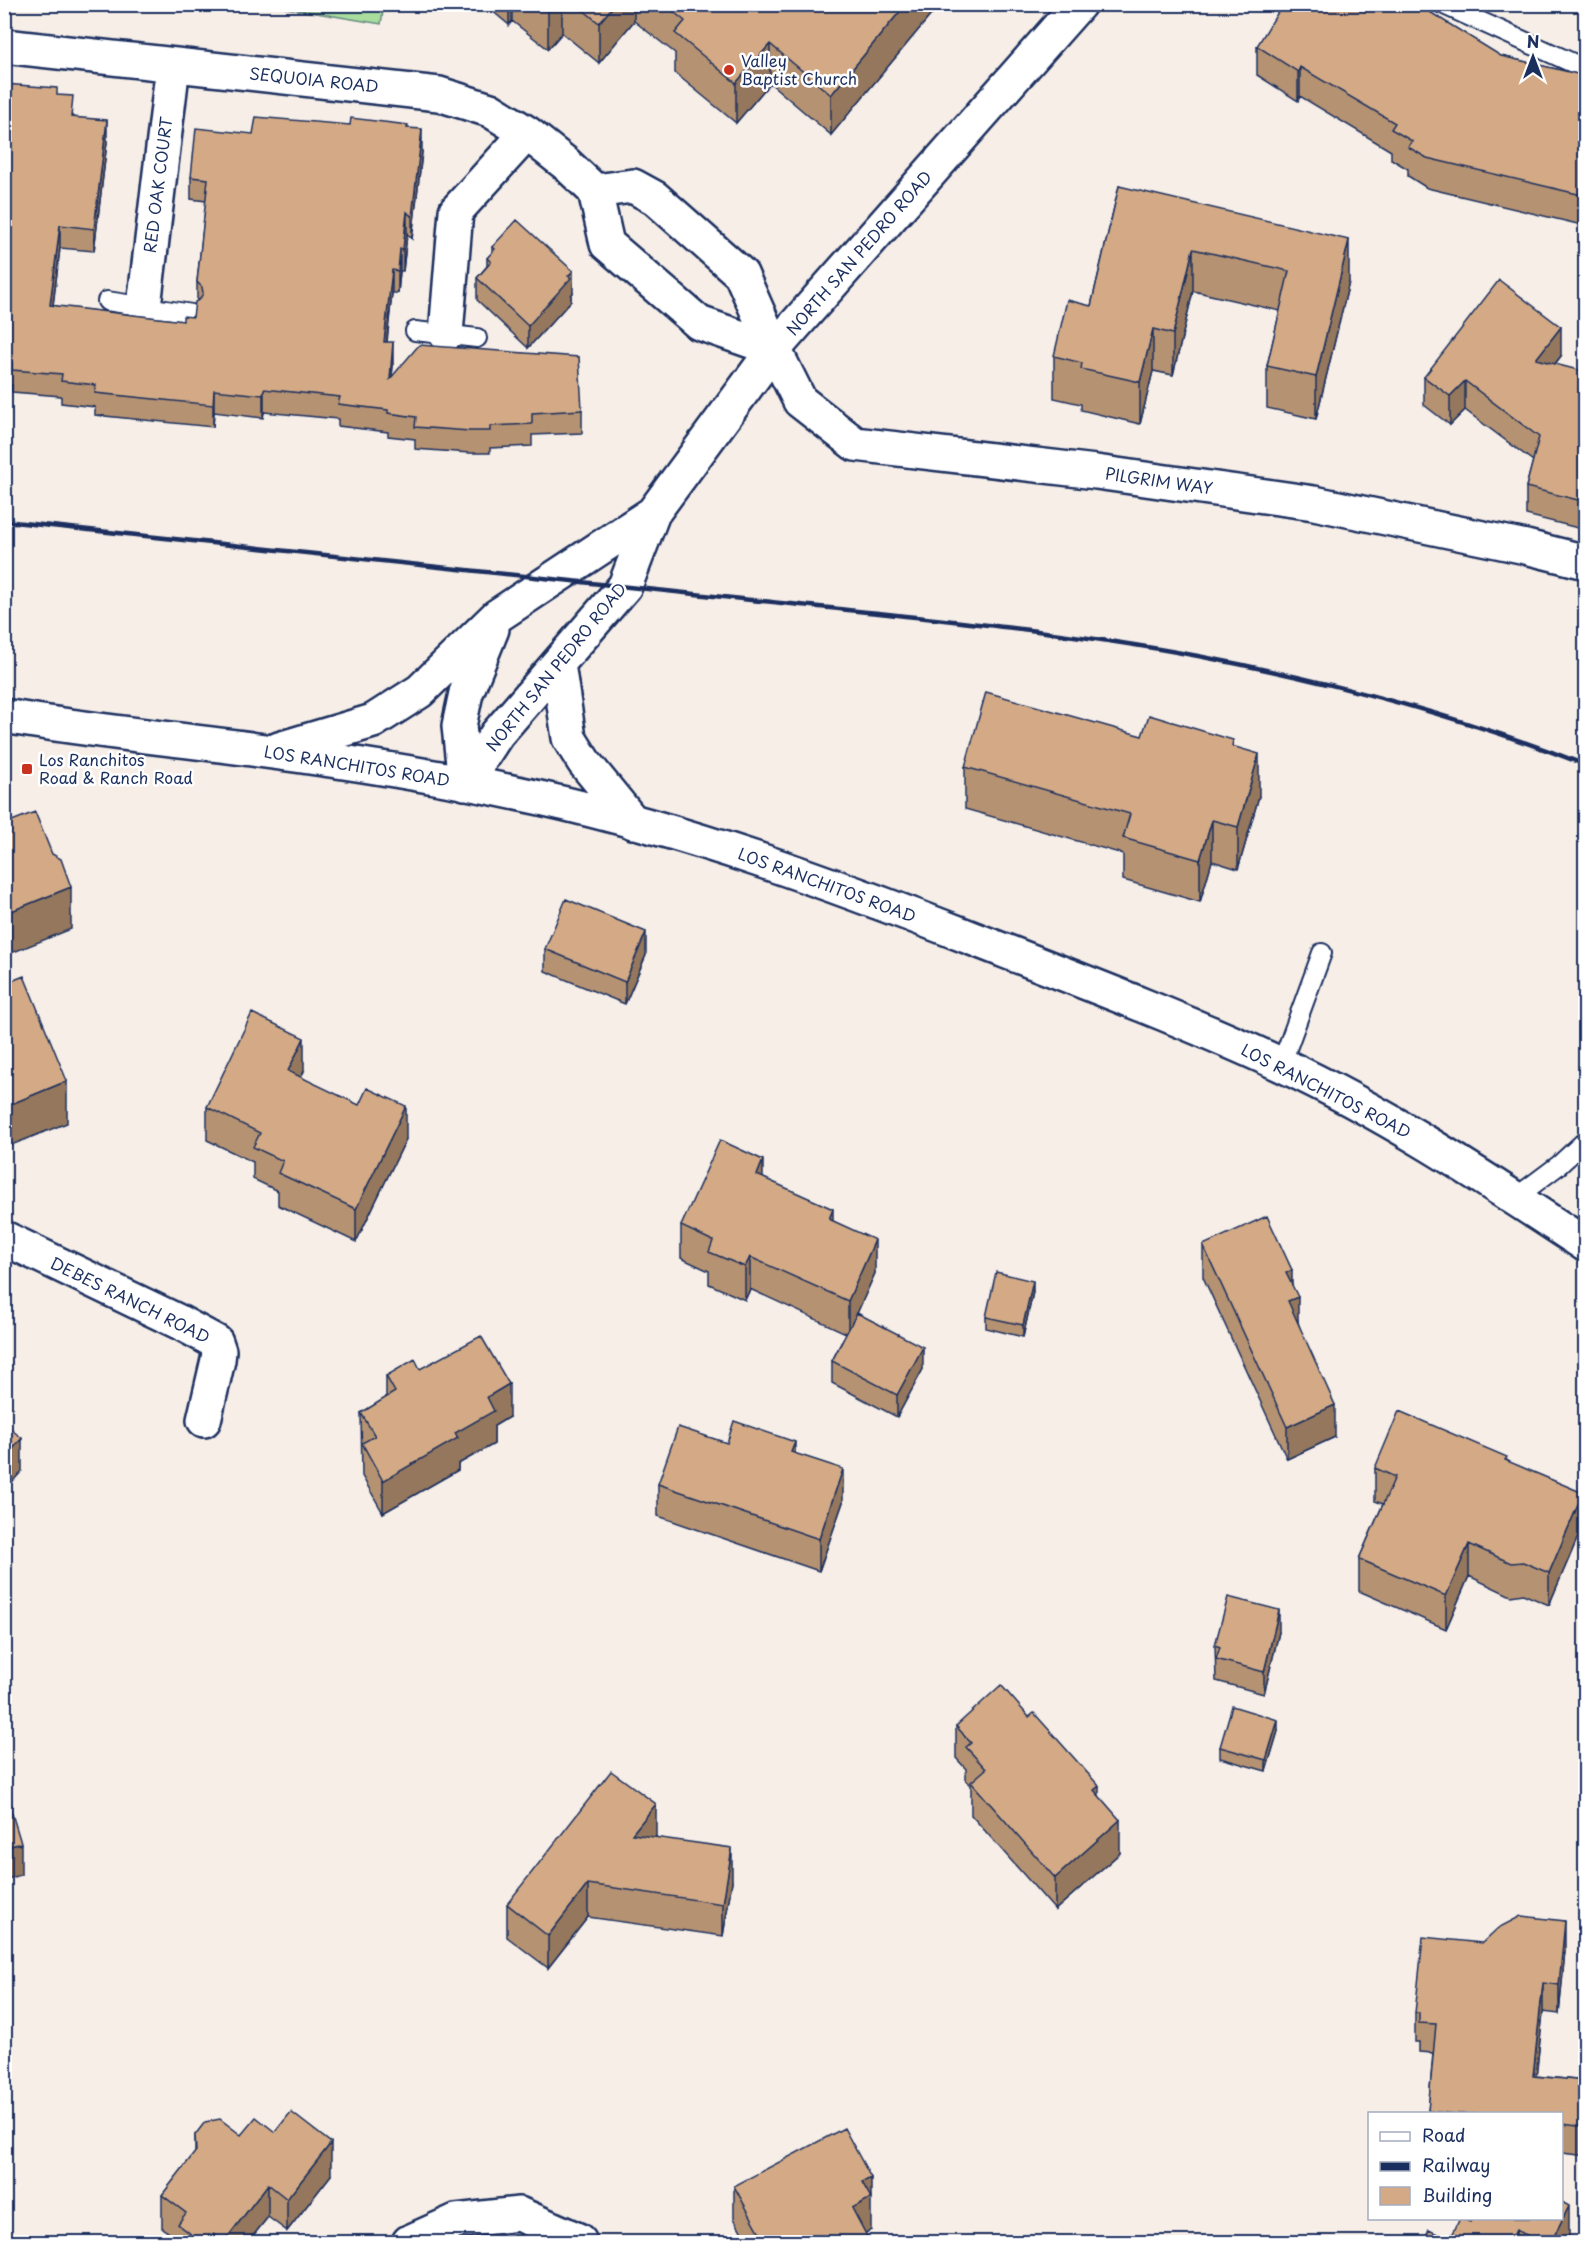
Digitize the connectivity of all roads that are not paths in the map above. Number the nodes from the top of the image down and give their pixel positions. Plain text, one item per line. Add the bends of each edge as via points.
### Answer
1 (1079, 4) edge
2 (1442, 4) edge
3 (4, 46) edge
4 (173, 65) junction
5 (1586, 69) edge
6 (527, 133) junction
7 (595, 191) junction
8 (107, 301) dead end
9 (144, 306) junction
10 (192, 314) edge
11 (446, 334) dead end
12 (774, 350) junction
13 (653, 513) junction
14 (1586, 562) edge
15 (497, 616) junction
16 (558, 664) junction
17 (4, 716) edge
18 (271, 752) junction
19 (465, 783) junction
20 (633, 822) junction
21 (1322, 953) dead end
22 (1281, 1065) junction
23 (1586, 1140) edge
24 (1515, 1198) junction
25 (4, 1238) edge
26 (1586, 1245) edge
27 (204, 1420) dead end
28 (409, 2242) edge
29 (580, 2242) edge

1 - 12 main road, NORTH SAN PEDRO ROAD
2 - 5 lane
3 - 4 main road, SEQUOIA ROAD
4 - 6 main road, SEQUOIA ROAD via 439,94 490,110
4 - 9 main road, RED OAK COURT
6 - 7 main road, SEQUOIA ROAD
6 - 11 main road via 456,211
7 - 12 main road via 607,244 699,323
7 - 12 main road via 633,186 655,198 732,266 741,274
8 - 9 lane
9 - 10 lane
12 - 13 main road, NORTH SAN PEDRO ROAD
12 - 14 main road, PILGRIM WAY via 800,401 855,444 1314,503
13 - 15 main road, NORTH SAN PEDRO ROAD
13 - 16 main road, NORTH SAN PEDRO ROAD via 625,586
15 - 18 main road via 420,691 373,721
15 - 19 main road, NORTH SAN PEDRO ROAD via 466,693 459,726
16 - 19 main road, NORTH SAN PEDRO ROAD via 497,734
16 - 20 main road via 569,738
17 - 18 main road, LOS RANCHITOS ROAD
18 - 19 main road, LOS RANCHITOS ROAD
19 - 20 main road, LOS RANCHITOS ROAD
20 - 22 main road, LOS RANCHITOS ROAD via 695,838 898,909
21 - 22 lane
22 - 24 main road, LOS RANCHITOS ROAD via 1394,1123
23 - 24 lane
24 - 26 main road, LOS RANCHITOS ROAD
25 - 27 main road, DEBES RANCH ROAD via 216,1342 218,1360
28 - 29 main road via 456,2221 519,2214

